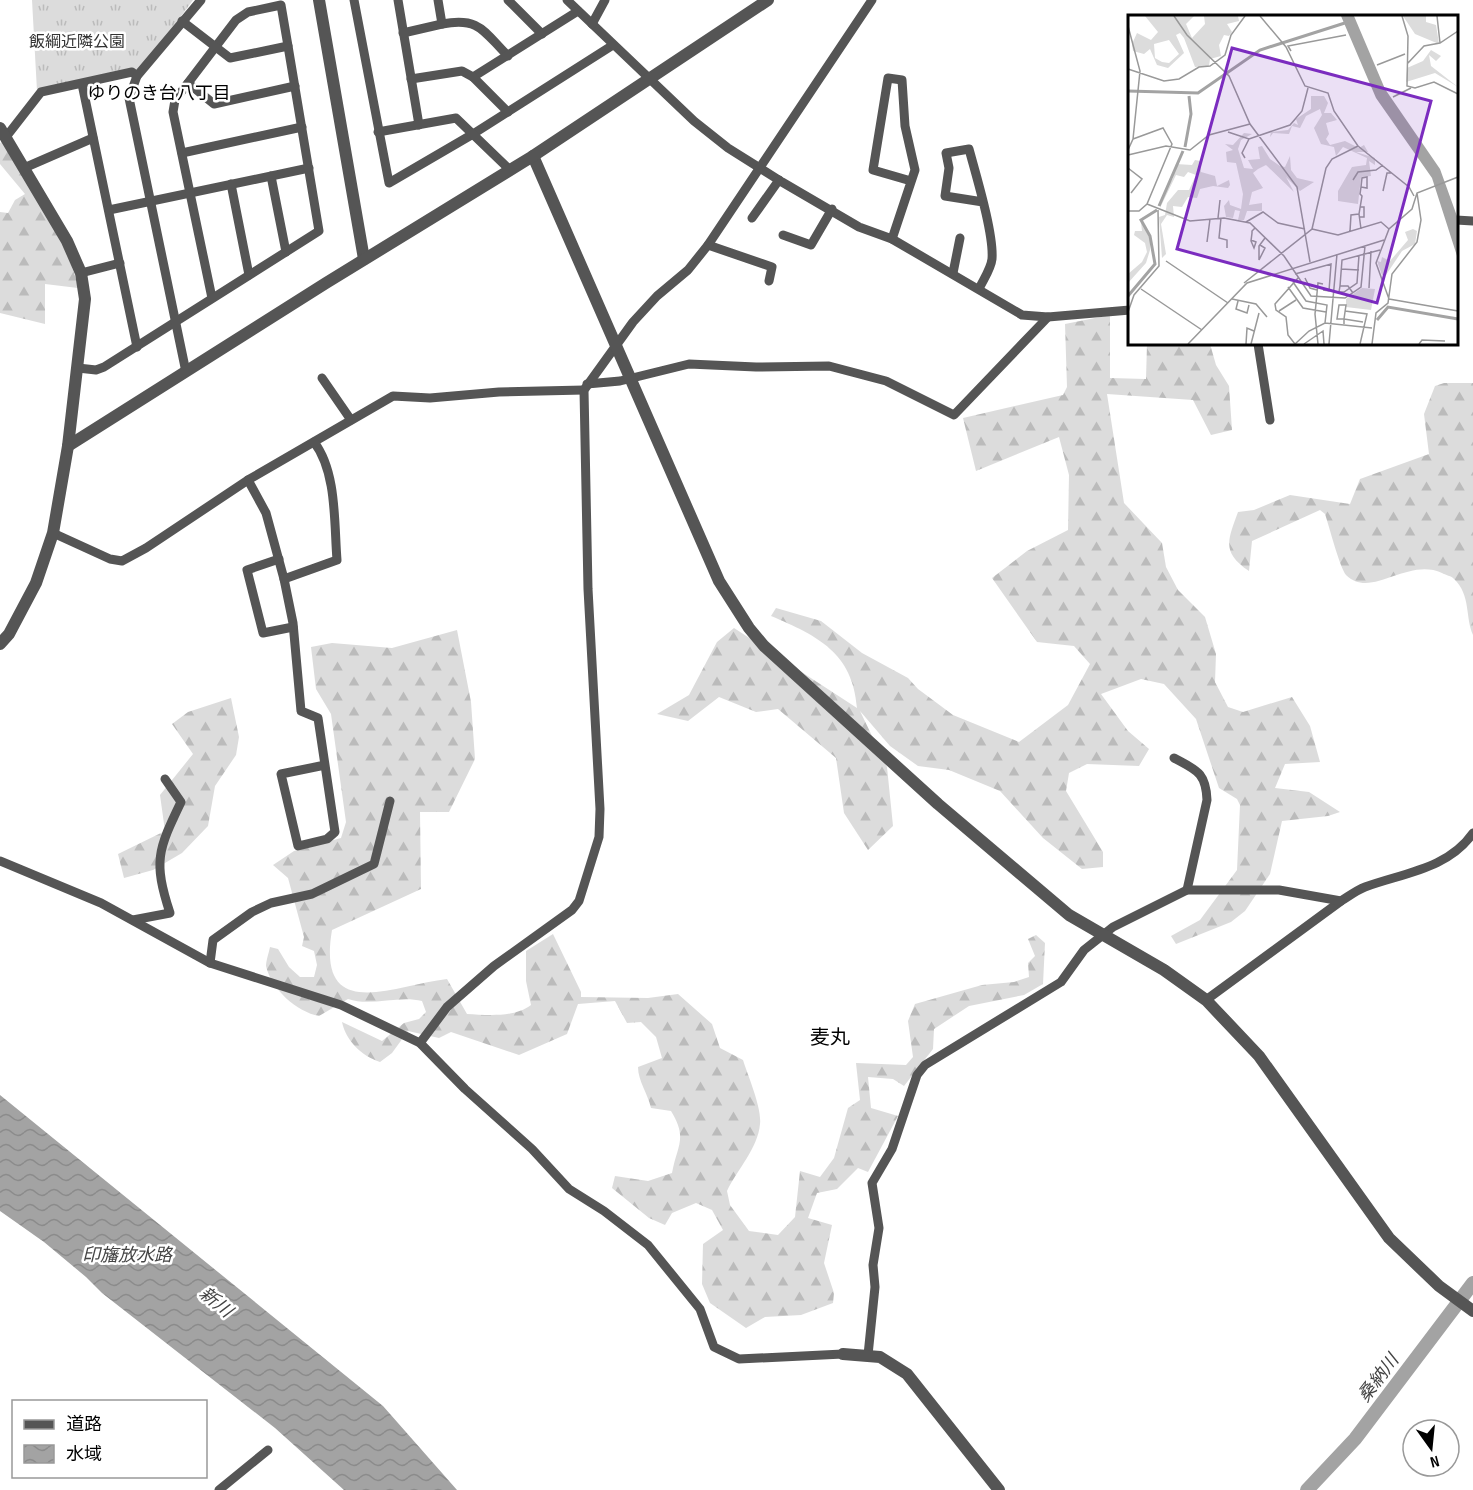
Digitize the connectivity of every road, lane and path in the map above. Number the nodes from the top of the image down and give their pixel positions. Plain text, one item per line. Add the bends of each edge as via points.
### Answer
1 (201, 0) edge
2 (319, 0) edge
3 (354, 0) edge
4 (398, 0) edge
5 (438, 0) edge
6 (508, 0) edge
7 (567, 0) edge
8 (606, 0) edge
9 (768, 0) edge
10 (872, 0) edge
11 (578, 11) junction
12 (182, 21) junction
13 (442, 24) junction
14 (592, 24) junction
15 (404, 33) junction
16 (542, 34) junction
17 (613, 45) junction
18 (288, 46) junction
19 (216, 47) junction
20 (508, 56) junction
21 (137, 76) junction
22 (473, 77) junction
23 (411, 79) junction
24 (649, 80) junction
25 (188, 83) junction
26 (82, 84) junction
27 (295, 86) junction
28 (508, 112) junction
29 (420, 125) junction
30 (302, 127) junction
31 (3, 132) edge
32 (378, 132) junction
33 (473, 134) junction
34 (93, 138) junction
35 (182, 153) junction
36 (533, 156) junction
37 (24, 168) junction
38 (309, 168) junction
39 (760, 168) junction
40 (510, 170) junction
41 (271, 176) junction
42 (779, 180) junction
43 (911, 181) junction
44 (231, 184) junction
45 (191, 193) junction
46 (150, 201) junction
47 (983, 202) junction
48 (832, 209) junction
49 (109, 210) junction
50 (753, 218) dead end
51 (1458, 220) edge
52 (1473, 221) edge
53 (783, 235) dead end
54 (960, 238) dead end
55 (892, 239) junction
56 (708, 245) junction
57 (286, 252) junction
58 (364, 259) junction
59 (120, 263) junction
60 (81, 273) junction
61 (953, 273) junction
62 (249, 275) junction
63 (769, 281) dead end
64 (979, 289) junction
65 (212, 298) junction
66 (1128, 310) edge
67 (1048, 317) junction
68 (175, 322) junction
69 (618, 345) junction
70 (1258, 345) edge
71 (136, 347) junction
72 (78, 368) junction
73 (186, 372) junction
74 (631, 376) junction
75 (322, 378) dead end
76 (586, 387) junction
77 (351, 420) junction
78 (1270, 420) dead end
79 (314, 442) junction
80 (68, 446) junction
81 (248, 480) junction
82 (53, 533) junction
83 (279, 559) junction
84 (284, 579) junction
85 (293, 627) junction
86 (0, 644) edge
87 (1174, 758) dead end
88 (325, 765) junction
89 (165, 779) dead end
90 (390, 801) dead end
91 (1473, 833) edge
92 (0, 861) edge
93 (1186, 890) junction
94 (1341, 901) junction
95 (133, 921) junction
96 (1102, 935) junction
97 (210, 963) junction
98 (1206, 1000) junction
99 (420, 1043) junction
100 (1473, 1311) edge
101 (843, 1354) joint
102 (868, 1355) junction
103 (268, 1450) dead end
104 (219, 1490) edge
105 (999, 1490) edge

1 - 12 street
2 - 58 street
3 - 32 street
4 - 15 street
5 - 13 street
6 - 16 street
7 - 11 street
8 - 14 street
9 - 24 street
10 - 39 street
11 - 14 street
11 - 16 street
12 - 19 street
12 - 21 street
13 - 15 street
13 - 20 street via 476,23
14 - 17 street
15 - 23 street
16 - 20 street
17 - 24 street
17 - 28 street
18 - 19 street via 230,58
18 - 19 street via 280,5 243,14
18 - 27 street
19 - 25 street
20 - 22 street
21 - 26 street via 132,72
21 - 46 street via 130,91 130,105
22 - 23 street via 456,70
22 - 28 street
23 - 29 street
24 - 36 street
24 - 39 street via 694,121
25 - 27 street via 214,104
25 - 35 street via 173,109
26 - 31 street via 41,93
26 - 34 street
27 - 30 street
28 - 33 street
29 - 32 street
29 - 33 street via 456,118
30 - 35 street
30 - 38 street
31 - 37 street
32 - 33 street via 389,183
33 - 40 street
34 - 37 street
34 - 49 street
35 - 45 street
36 - 40 street
36 - 69 street
37 - 60 street
38 - 41 street
38 - 57 street via 319,231
39 - 42 street
39 - 56 street
40 - 58 street
41 - 44 street
41 - 57 street
42 - 48 street
42 - 50 street
43 - 43 street via 915,170 904,126 902,80 888,78 873,170
43 - 55 street
44 - 45 street
44 - 62 street
45 - 46 street
45 - 65 street
46 - 49 street
46 - 68 street
47 - 47 street via 969,149 946,153 949,168 945,196
47 - 64 street via 992,261
48 - 53 street via 811,244
48 - 55 street via 859,227
49 - 59 street
51 - 52 street
54 - 61 street
55 - 61 street
56 - 63 street via 772,267
56 - 69 street via 688,270 633,322
57 - 62 street
58 - 73 street
59 - 60 street
59 - 71 street
60 - 72 street via 84,299
61 - 64 street
62 - 65 street
64 - 67 street via 1022,315
65 - 68 street
66 - 67 street
67 - 74 street via 954,415 886,381 830,366 689,364
68 - 71 street
68 - 73 street
69 - 74 street
69 - 76 street
70 - 78 street
71 - 72 street via 96,370
72 - 80 street
73 - 80 street
74 - 76 street
74 - 96 street via 719,581 749,628 938,804 1069,915
75 - 77 street
76 - 77 street via 430,398 393,396
76 - 99 street via 588,589 600,785 599,837 579,900 572,910 494,966 447,1007
77 - 79 street
79 - 81 street
79 - 84 street via 321,452 330,485 338,560
80 - 82 street
81 - 82 street via 122,561 110,560
81 - 83 street via 266,513
82 - 86 street via 36,583
83 - 84 street
83 - 85 street via 247,570 263,633
84 - 85 street
85 - 88 street via 301,711 318,718
87 - 93 street via 1195,770 1207,786
88 - 88 street via 335,832 298,846 281,774
89 - 95 street via 181,802 160,846 160,884 170,913
90 - 97 street via 374,864 312,894 271,903 252,912 213,940
91 - 94 street via 1465,844 1433,865 1364,887
92 - 95 street via 61,885
93 - 94 street via 1280,890
93 - 96 street
94 - 98 street
95 - 97 street
96 - 98 street via 1164,970
96 - 102 street via 1084,950 1061,982 959,1043 925,1065 917,1075 892,1149 872,1183 879,1228
97 - 99 street via 341,1005
98 - 100 street via 1259,1056 1389,1238 1439,1286
99 - 101 street via 532,1149 568,1189 604,1210 648,1245 700,1309 714,1347 739,1359
101 - 102 street
102 - 105 street via 895,1364 907,1374
103 - 104 street

